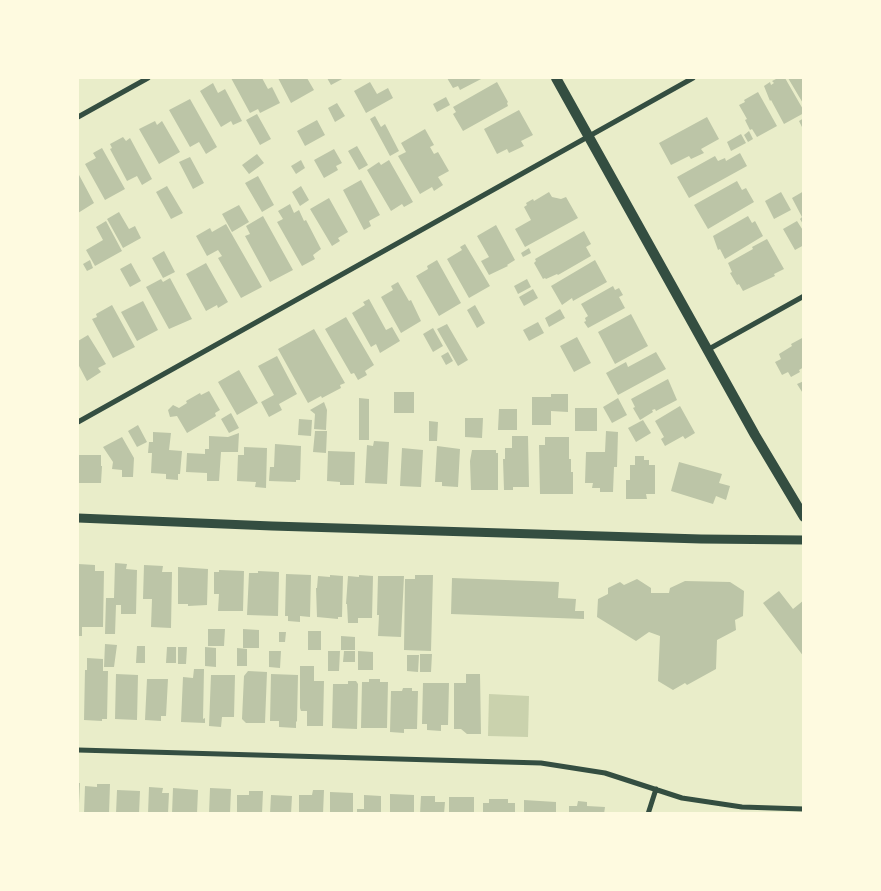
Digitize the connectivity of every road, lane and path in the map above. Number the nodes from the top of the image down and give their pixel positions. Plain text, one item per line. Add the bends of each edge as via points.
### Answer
1 (148, 78) edge
2 (556, 78) edge
3 (693, 78) edge
4 (78, 117) edge
5 (589, 136) junction
6 (804, 296) edge
7 (708, 350) junction
8 (78, 422) edge
9 (804, 517) edge
10 (78, 518) edge
11 (804, 540) edge
12 (78, 750) edge
13 (656, 789) junction
14 (804, 808) edge
15 (648, 814) edge

1 - 4 street
2 - 5 main road
3 - 5 street
5 - 7 main road
5 - 8 street
6 - 7 street
7 - 9 main road
10 - 11 street
12 - 13 street via 541,763 605,773
13 - 14 street via 682,798 742,807
13 - 15 street

